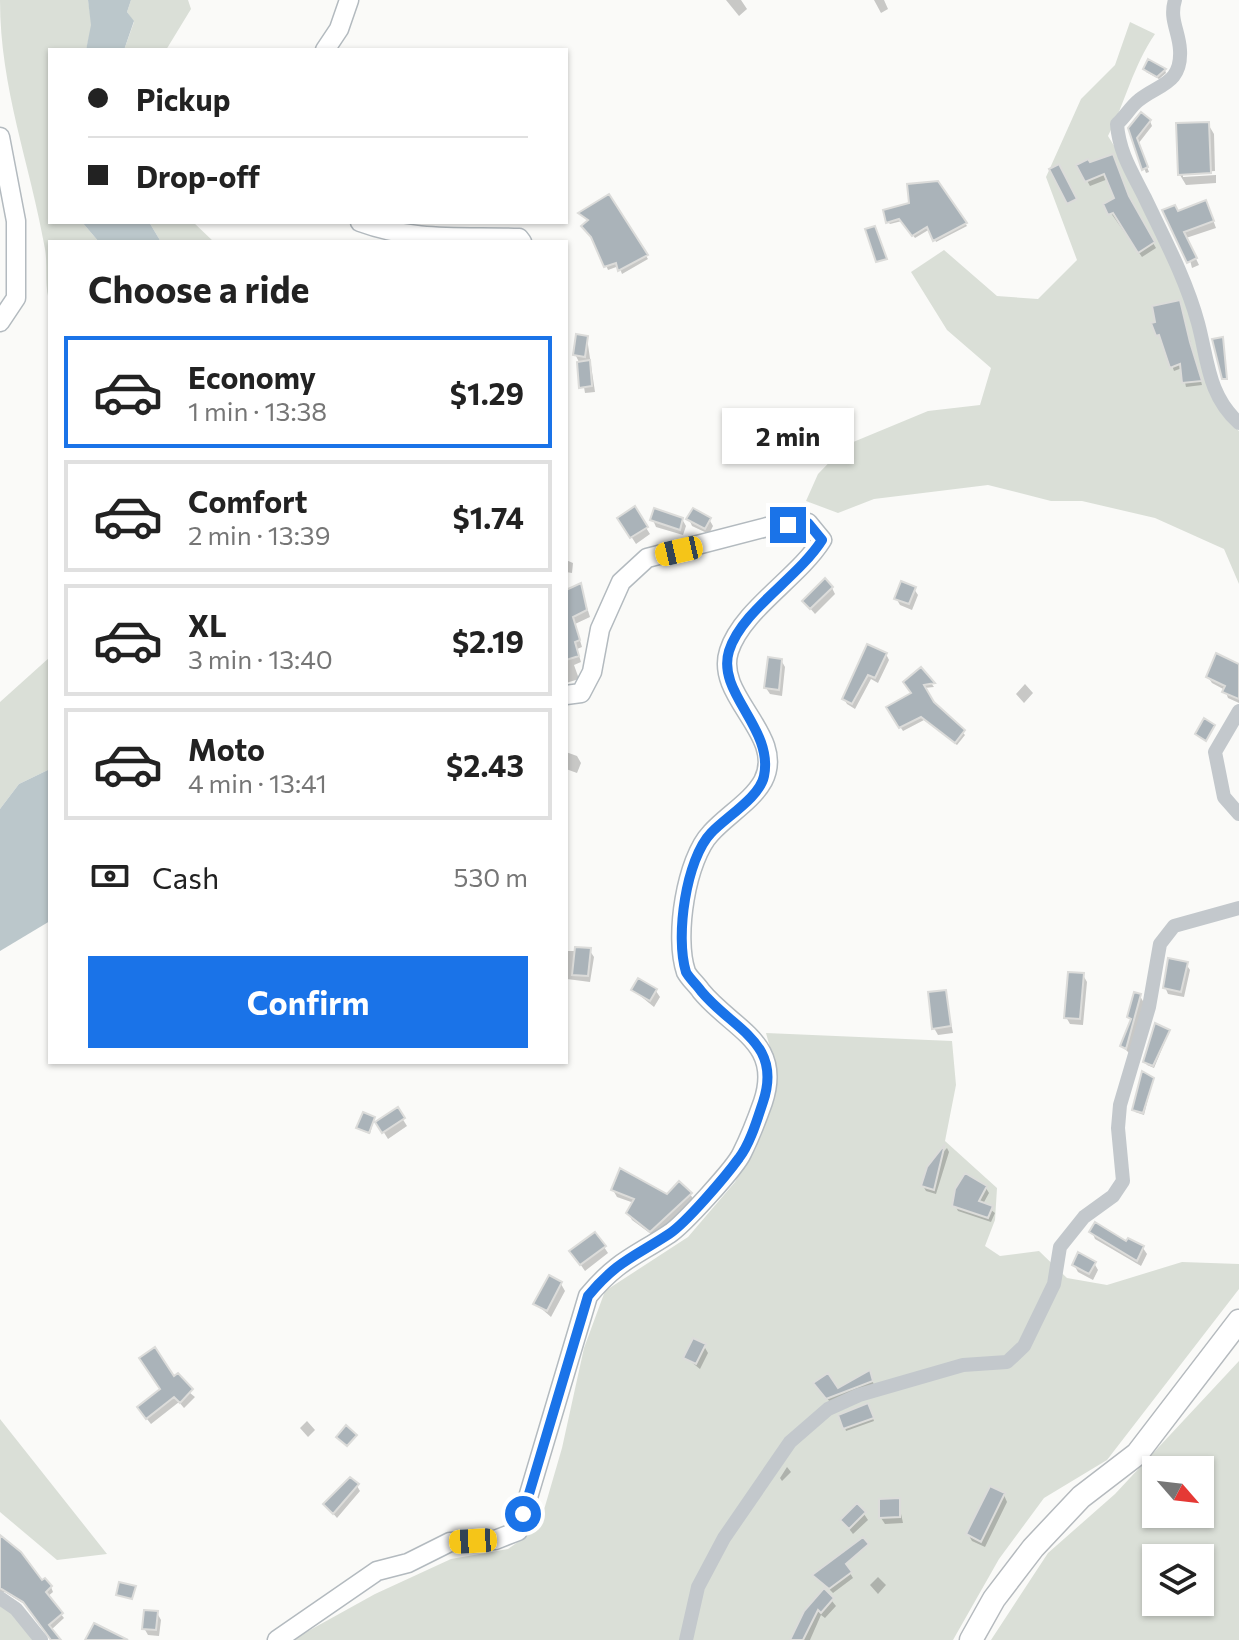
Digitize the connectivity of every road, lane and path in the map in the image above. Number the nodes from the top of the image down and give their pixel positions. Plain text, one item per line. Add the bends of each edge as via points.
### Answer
1 (349, 0) edge
2 (1175, 0) edge
3 (326, 48) edge
4 (0, 137) edge
5 (367, 224) edge
6 (451, 240) edge
7 (451, 240) edge
8 (520, 240) edge
9 (0, 322) edge
10 (1239, 423) edge
11 (568, 695) edge
12 (1239, 711) edge
13 (1239, 814) edge
14 (1239, 908) edge
15 (1239, 1321) edge
16 (0, 1598) edge
17 (41, 1640) edge
18 (277, 1640) edge
19 (686, 1640) edge
20 (971, 1640) edge

1 - 3 street
2 - 10 street via 1171,14 1178,67 1166,87 1138,100 1117,124 1118,147 1180,272 1209,378 1220,403
4 - 9 street via 16,221 16,298
5 - 6 street
7 - 8 street
11 - 18 street via 581,693 592,672 600,629 621,582 647,558 767,527 808,523 822,540 746,622 728,652 729,677 763,741 763,781 709,834 694,857 682,930 687,973 714,1006 761,1047 768,1066 764,1099 741,1156 672,1233 611,1269 588,1296 518,1531 495,1540 450,1542 408,1563 377,1571
12 - 13 street via 1215,752 1224,797
14 - 19 street via 1174,926 1160,944 1149,1007 1120,1105 1123,1181 1060,1247 1054,1284 1024,1346 1007,1362 963,1365 859,1395 828,1409 790,1442 746,1503 698,1587
15 - 20 main road via 1137,1454 1081,1497 1033,1548
16 - 17 street

